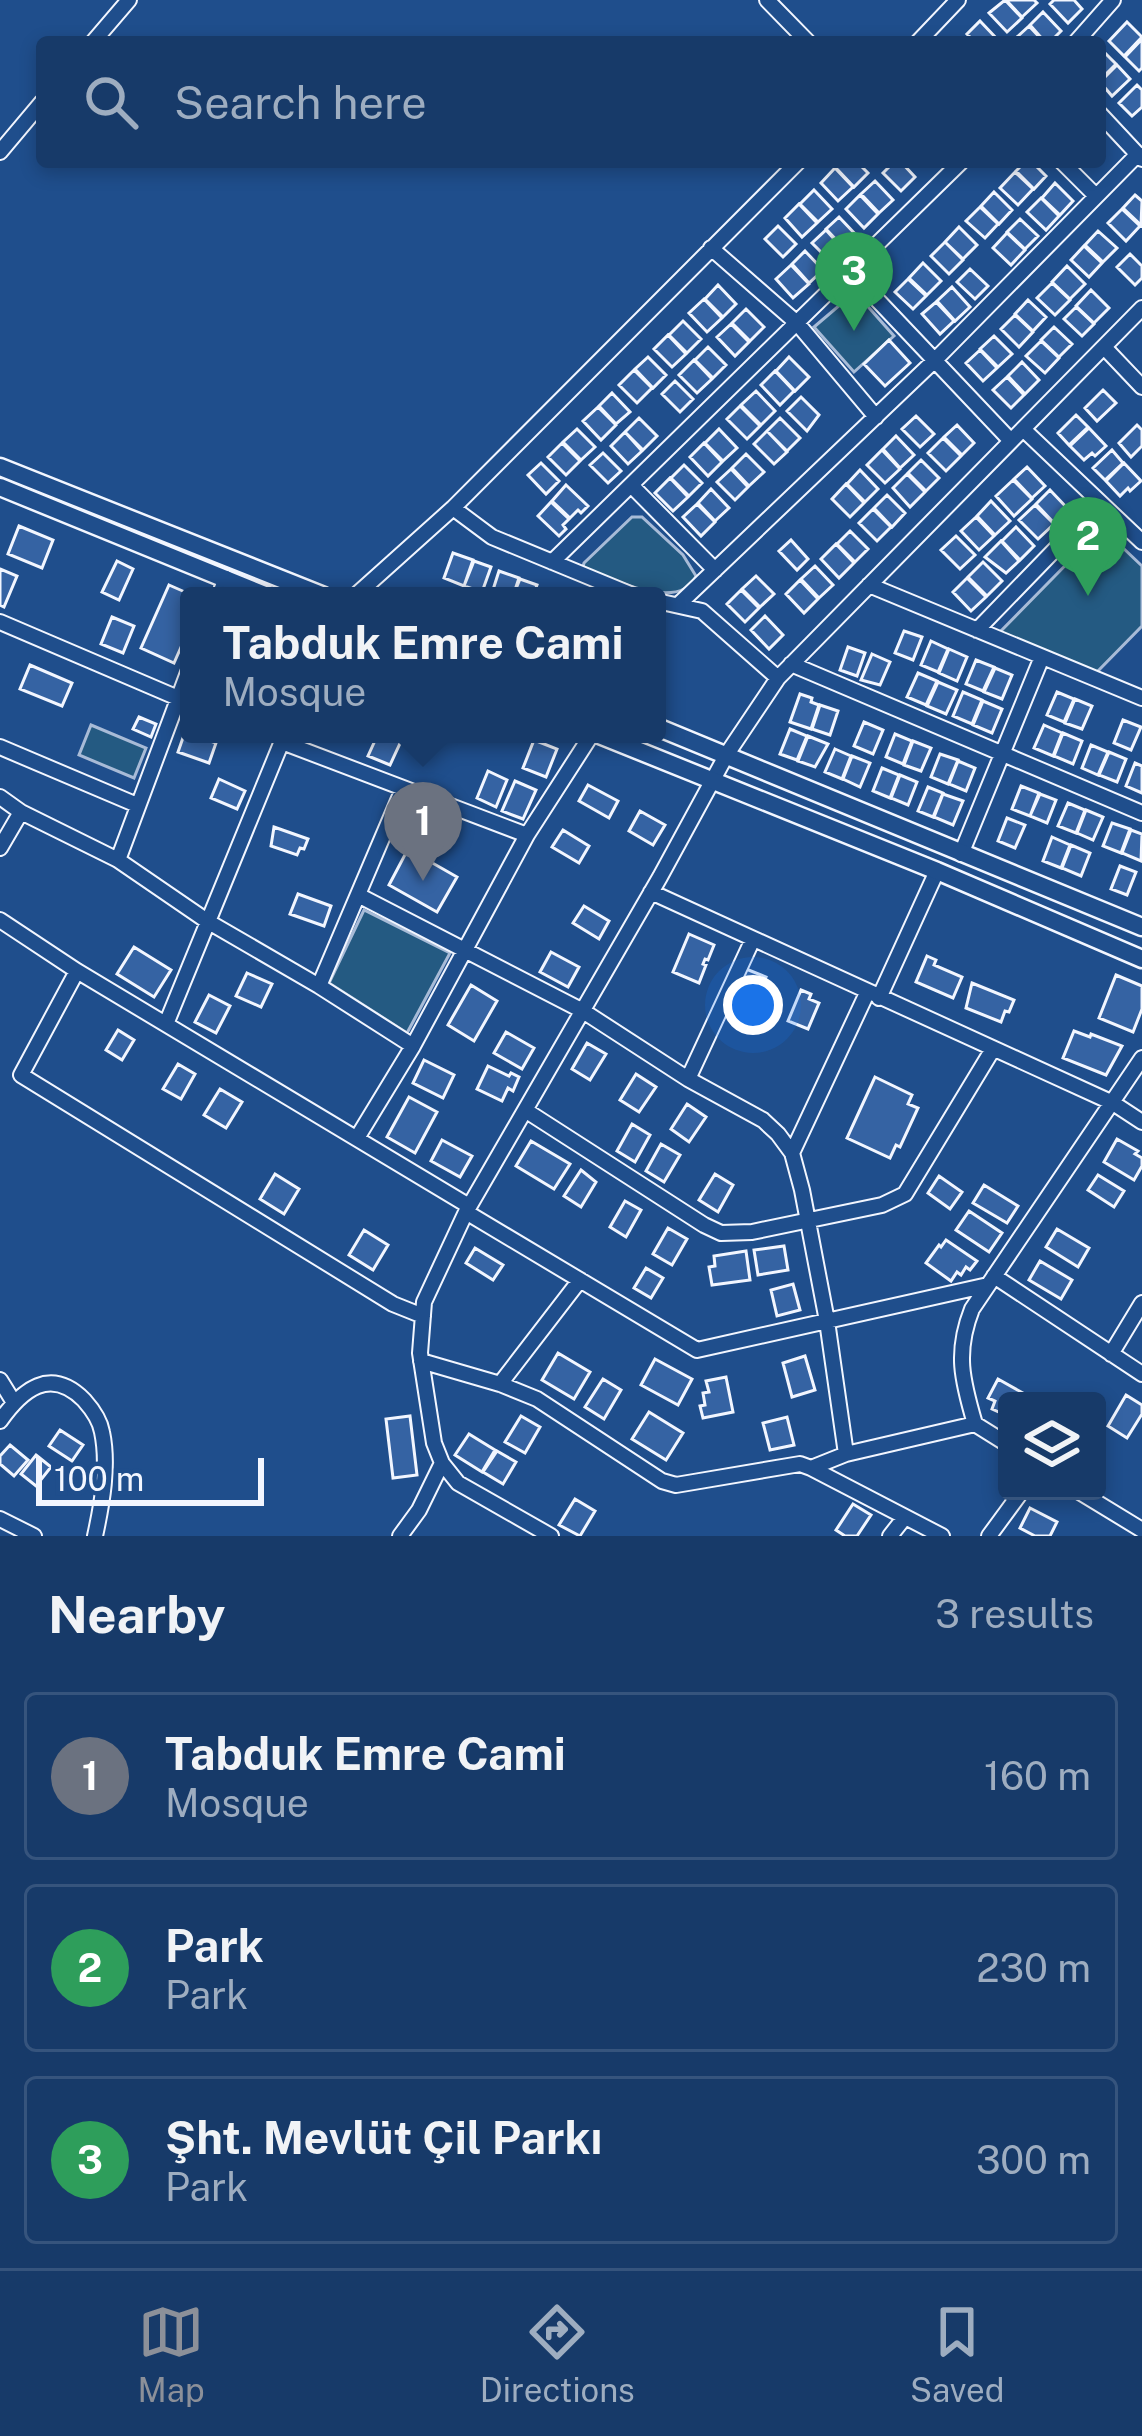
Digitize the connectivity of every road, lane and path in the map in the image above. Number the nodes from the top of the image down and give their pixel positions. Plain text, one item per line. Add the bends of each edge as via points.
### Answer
1 (129, 0) edge
2 (767, 0) edge
3 (958, 0) edge
4 (1113, 0) edge
5 (99, 36) edge
6 (802, 36) edge
7 (924, 36) edge
8 (1081, 36) edge
9 (36, 109) edge
10 (1106, 120) edge
11 (0, 152) edge
12 (1140, 156) edge
13 (792, 168) edge
14 (956, 168) edge
15 (1068, 168) edge
16 (1096, 196) junction
17 (711, 248) junction
18 (850, 271) junction
19 (1142, 308) edge
20 (797, 323) junction
21 (1104, 347) junction
22 (936, 359) junction
23 (1142, 386) edge
24 (876, 417) junction
25 (1017, 435) junction
26 (0, 467) edge
27 (631, 485) junction
28 (0, 487) edge
29 (1100, 502) junction
30 (452, 508) junction
31 (1142, 542) edge
32 (552, 562) junction
33 (715, 570) junction
34 (226, 578) junction
35 (869, 585) junction
36 (222, 587) edge
37 (246, 587) edge
38 (301, 587) edge
39 (365, 587) edge
40 (612, 587) edge
41 (666, 603) edge
42 (678, 605) junction
43 (0, 622) edge
44 (977, 630) junction
45 (1042, 657) junction
46 (791, 664) junction
47 (778, 678) junction
48 (180, 693) edge
49 (178, 698) junction
50 (1142, 698) edge
51 (666, 730) edge
52 (282, 743) edge
53 (296, 743) edge
54 (589, 743) edge
55 (618, 743) edge
56 (0, 747) edge
57 (1001, 753) junction
58 (727, 754) junction
59 (713, 781) junction
60 (403, 789) junction
61 (0, 797) edge
62 (137, 805) junction
63 (21, 812) junction
64 (1142, 813) edge
65 (527, 835) junction
66 (0, 848) edge
67 (961, 854) junction
68 (118, 860) junction
69 (937, 871) junction
70 (651, 892) junction
71 (358, 896) junction
72 (0, 920) edge
73 (207, 921) junction
74 (1142, 927) edge
75 (753, 939) junction
76 (465, 950) junction
77 (1142, 959) edge
78 (76, 971) junction
79 (319, 986) junction
80 (873, 995) junction
81 (583, 1011) junction
82 (166, 1024) junction
83 (413, 1046) junction
84 (993, 1049) junction
85 (1142, 1058) edge
86 (688, 1079) junction
87 (1112, 1103) junction
88 (525, 1109) junction
89 (1142, 1122) edge
90 (357, 1138) junction
91 (792, 1153) junction
92 (468, 1209) junction
93 (808, 1218) junction
94 (580, 1280) junction
95 (991, 1281) junction
96 (1142, 1303) edge
97 (423, 1316) junction
98 (827, 1321) junction
99 (1111, 1354) junction
100 (421, 1360) junction
101 (1142, 1375) edge
102 (0, 1380) edge
103 (500, 1384) junction
104 (13, 1401) junction
105 (0, 1421) edge
106 (975, 1424) junction
107 (998, 1438) edge
108 (846, 1454) junction
109 (442, 1463) junction
110 (811, 1468) junction
111 (1015, 1500) edge
112 (1095, 1500) edge
113 (904, 1516) junction
114 (0, 1519) edge
115 (1140, 1523) edge
116 (34, 1536) edge
117 (95, 1536) edge
118 (400, 1536) edge
119 (551, 1536) edge
120 (890, 1536) edge
121 (942, 1536) edge
122 (989, 1536) edge

1 - 5 street
2 - 6 street
3 - 7 street
4 - 8 street
9 - 11 street
10 - 12 street
12 - 16 street
13 - 17 street
14 - 18 street
15 - 16 street
16 - 22 street
17 - 20 street
17 - 30 street
18 - 20 street
18 - 22 street
19 - 21 street
20 - 24 street
20 - 27 street
21 - 23 street
21 - 25 street
22 - 24 street
22 - 25 street
24 - 33 street
25 - 29 street
25 - 35 street
26 - 38 street
27 - 32 street
27 - 33 street
28 - 34 street
29 - 31 street
29 - 44 street
30 - 32 street via 492,537
30 - 39 street
32 - 40 street
33 - 42 street
34 - 36 street
34 - 37 street
35 - 44 street
35 - 46 street
41 - 42 street
42 - 47 street via 702,610
43 - 49 street
44 - 45 street
45 - 50 street
45 - 57 street
46 - 47 street
46 - 57 street
47 - 58 street
48 - 49 street
49 - 62 street
51 - 58 street
52 - 73 street
53 - 60 street
54 - 65 street
55 - 59 street
56 - 62 street
57 - 64 street
57 - 67 street
58 - 59 street
58 - 67 street
59 - 69 street
59 - 70 street
60 - 65 street
60 - 71 street
61 - 63 street
62 - 68 street
63 - 66 street
63 - 68 street
65 - 76 street
67 - 74 street
68 - 73 street
69 - 77 street
69 - 80 street
70 - 75 street
70 - 81 street
71 - 76 street
71 - 79 street
72 - 78 street
73 - 79 street
73 - 82 street
75 - 80 street
75 - 86 street
76 - 81 street
76 - 83 street
78 - 82 street
78 - 97 street via 21,1076
79 - 83 street
80 - 84 street
80 - 91 street
81 - 86 street
81 - 88 street
82 - 90 street
83 - 90 street
84 - 87 street
84 - 93 street via 905,1194
85 - 87 street
86 - 91 street via 764,1120
87 - 89 street
87 - 95 street
88 - 92 street
88 - 93 street via 721,1233
90 - 92 street
91 - 93 street
92 - 94 street
92 - 97 street
93 - 98 street
94 - 98 street via 697,1350
94 - 103 street
95 - 98 street
95 - 99 street
95 - 106 street via 960,1353
96 - 99 street
97 - 100 street
98 - 108 street
99 - 101 street
100 - 103 street
100 - 109 street
102 - 104 street
103 - 110 street via 537,1399 662,1481
104 - 105 street
104 - 117 street via 62,1384 91,1407 104,1454
106 - 107 street
106 - 108 street
108 - 110 street
109 - 118 street
109 - 119 street via 458,1483
110 - 113 street
111 - 122 street
112 - 115 street
113 - 120 street
113 - 121 street
114 - 116 street

